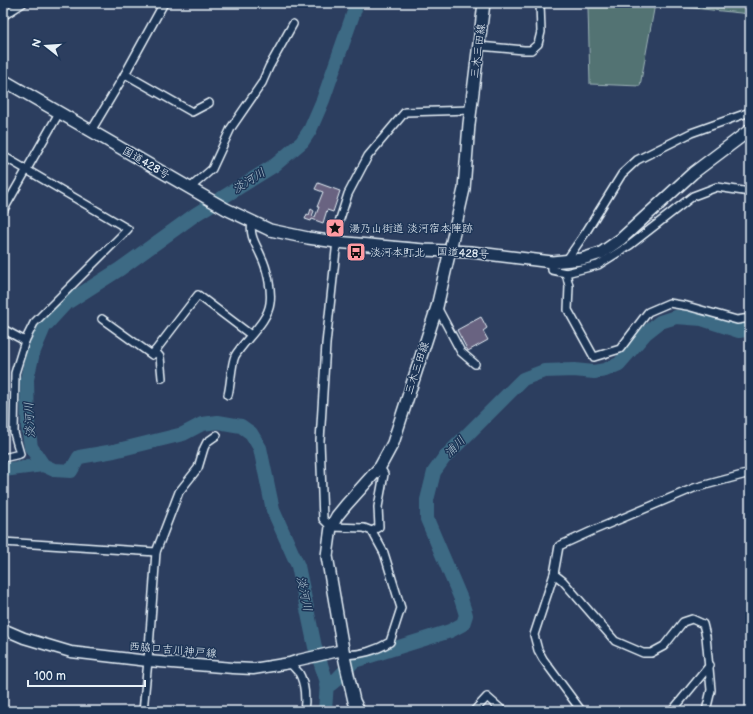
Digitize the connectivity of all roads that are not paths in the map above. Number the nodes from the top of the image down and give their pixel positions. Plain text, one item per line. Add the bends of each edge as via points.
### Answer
1 (23, 3) edge
2 (164, 3) edge
3 (484, 3) edge
4 (540, 3) edge
5 (3, 16) edge
6 (293, 24) dead end
7 (479, 46) junction
8 (125, 74) junction
9 (3, 80) edge
10 (209, 103) dead end
11 (471, 110) junction
12 (750, 112) edge
13 (59, 113) junction
14 (750, 130) edge
15 (91, 131) junction
16 (3, 156) edge
17 (26, 170) junction
18 (192, 189) junction
19 (750, 192) edge
20 (3, 211) edge
21 (252, 222) junction
22 (336, 242) junction
23 (449, 252) junction
24 (552, 262) junction
25 (566, 262) junction
26 (566, 273) junction
27 (437, 307) junction
28 (750, 318) edge
29 (102, 319) dead end
30 (3, 329) edge
31 (251, 335) junction
32 (25, 342) junction
33 (155, 351) junction
34 (475, 364) dead end
35 (162, 378) dead end
36 (228, 395) dead end
37 (217, 435) dead end
38 (3, 458) edge
39 (380, 466) junction
40 (750, 473) edge
41 (331, 527) junction
42 (372, 531) junction
43 (3, 542) edge
44 (156, 552) junction
45 (554, 574) junction
46 (3, 629) edge
47 (342, 654) junction
48 (148, 661) junction
49 (295, 662) junction
50 (710, 665) junction
51 (143, 711) edge
52 (304, 711) edge
53 (359, 711) edge
54 (474, 711) edge
55 (503, 711) edge
56 (578, 711) edge
57 (672, 711) edge
58 (706, 711) edge

1 - 5 street
2 - 8 street
3 - 7 main road, 三木三田線
4 - 7 street via 541,32 538,44 531,50
6 - 18 street via 262,83 231,128 212,169
7 - 11 main road, 三木三田線
8 - 10 street via 192,112
8 - 15 street
9 - 13 main road, 国道428号
11 - 22 street via 405,112 368,156 348,194 338,222
11 - 23 main road, 三木三田線 via 464,189
12 - 25 street via 691,133 637,160 622,174
13 - 15 main road, 国道428号
13 - 17 street
14 - 25 main road, 国道428号 via 693,173 622,239 601,253
15 - 18 main road, 国道428号
16 - 17 street
17 - 20 street
17 - 32 street via 128,229 34,323
18 - 21 main road, 国道428号
19 - 26 street via 717,187 693,196 630,245 598,265
21 - 22 main road, 国道428号 via 270,230
21 - 31 street via 252,239 262,256 267,272 270,302 265,317
22 - 23 main road, 国道428号
22 - 41 street via 320,441 323,519
23 - 24 main road, 国道428号 via 470,252
23 - 27 main road, 三木三田線
24 - 25 main road, 国道428号
24 - 26 street via 552,270
26 - 28 street via 569,286 568,310 594,357 620,349 648,312 669,303 737,320
27 - 34 street via 461,352
27 - 39 main road, 三木三田線 via 393,443
29 - 33 street via 152,355
30 - 32 street
31 - 33 street via 198,296
31 - 36 street via 235,357
32 - 38 street via 15,373 14,433 20,454
33 - 35 street via 160,357
37 - 44 street via 207,442 198,468 179,492
39 - 41 main road, 三木三田線 via 346,505
39 - 42 street via 384,474 378,507 379,527
40 - 45 street via 694,488 559,546
41 - 42 street via 364,528
41 - 47 main road, 三木三田線 via 327,556
42 - 47 street via 384,553 401,608 390,642 354,655
43 - 44 street
44 - 48 street
45 - 50 street via 615,641 643,653 651,654 664,646 684,622 692,619 704,624
45 - 56 street via 534,634 543,659 580,709
46 - 48 main road, 西脇口吉川神戸線 via 71,652
47 - 49 main road, 西脇口吉川神戸線
47 - 53 main road, 三木三田線
48 - 49 main road, 西脇口吉川神戸線 via 253,669
48 - 51 street
49 - 52 street via 303,688
50 - 57 street
50 - 58 street via 711,690
54 - 55 street via 487,697

